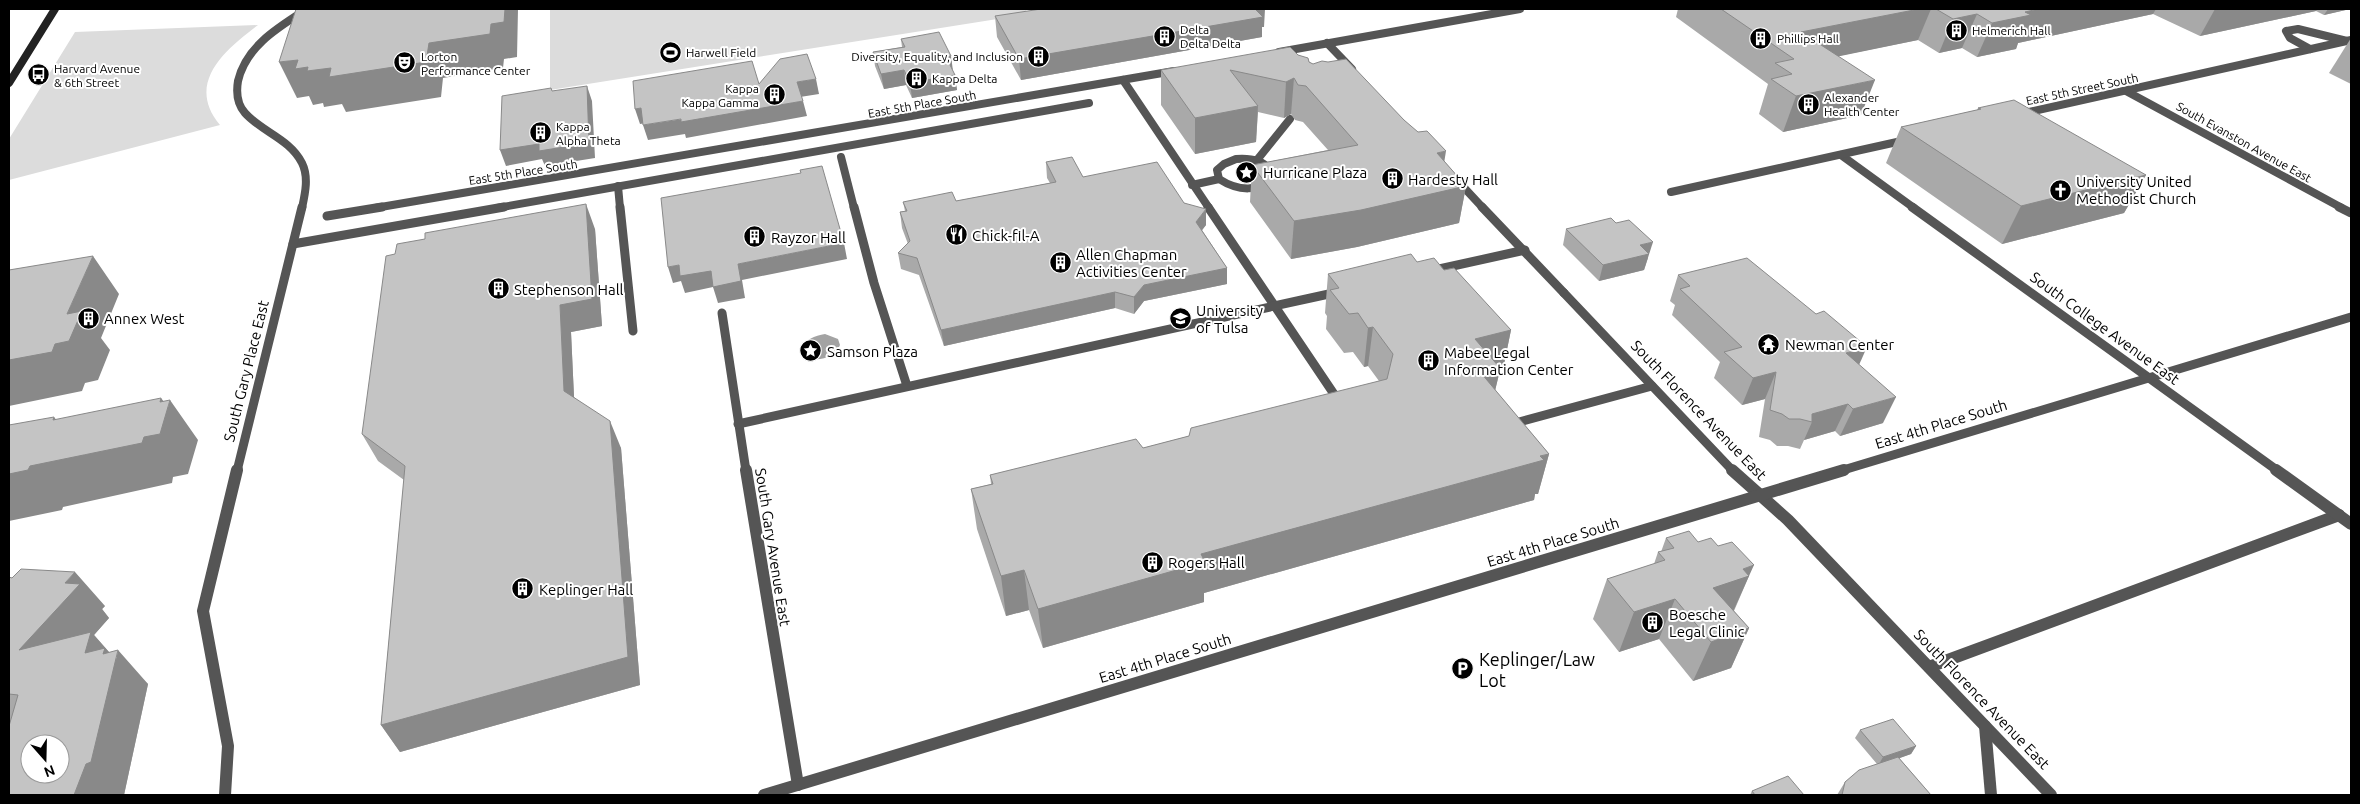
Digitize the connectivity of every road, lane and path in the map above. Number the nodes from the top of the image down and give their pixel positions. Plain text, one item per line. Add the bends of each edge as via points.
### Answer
1 (55, 9) edge
2 (307, 9) edge
3 (1520, 9) edge
4 (2349, 41) edge
5 (1327, 43) junction
6 (2310, 49) junction
7 (1270, 54) edge
8 (1182, 69) edge
9 (1358, 75) edge
10 (1123, 80) junction
11 (9, 83) edge
12 (2126, 90) junction
13 (1089, 103) dead end
14 (2008, 116) edge
15 (1290, 119) dead end
16 (1917, 138) edge
17 (1841, 155) junction
18 (841, 157) dead end
19 (1257, 160) junction
20 (1450, 172) edge
21 (1219, 179) junction
22 (1192, 185) junction
23 (618, 186) junction
24 (1671, 192) dead end
25 (2351, 214) edge
26 (328, 216) dead end
27 (293, 244) junction
28 (1525, 250) junction
29 (1424, 272) edge
30 (1349, 289) edge
31 (1273, 307) junction
32 (722, 312) dead end
33 (2351, 317) edge
34 (633, 331) dead end
35 (2148, 377) junction
36 (907, 386) junction
37 (1652, 386) junction
38 (1340, 404) edge
39 (738, 424) junction
40 (1508, 425) edge
41 (1759, 494) junction
42 (2339, 516) junction
43 (2351, 524) edge
44 (1929, 666) junction
45 (1985, 726) junction
46 (798, 785) junction
47 (225, 795) edge
48 (764, 795) edge
49 (1991, 795) edge
50 (2051, 795) edge

1 - 11 main road
2 - 27 street, South Gary Place East via 260,43 243,67 236,93 245,112 297,154 306,174
3 - 5 street
4 - 6 street, East 5th Street South
4 - 6 street via 2298,29 2286,31 2290,38
5 - 7 street via 1283,55
5 - 9 street
6 - 12 street, East 5th Street South
8 - 10 street, East 5th Place South
10 - 22 street
10 - 26 street, East 5th Place South
12 - 14 street, East 5th Street South
12 - 25 street, South Evanston Avenue East
13 - 23 street, East 5th Place South
15 - 19 street
16 - 17 street
17 - 24 street
17 - 35 street, South College Avenue East
18 - 36 street via 874,282
19 - 21 street via 1241,158 1226,162 1218,170
19 - 21 street via 1272,173 1267,183 1232,186
20 - 28 street, South Florence Avenue East
21 - 22 street
22 - 31 street
23 - 27 street, East 5th Place South
23 - 34 street
27 - 47 street, South Gary Place East via 208,582 204,611 228,746
28 - 29 street
28 - 37 street, South Florence Avenue East
30 - 31 street
31 - 36 street
31 - 38 street
32 - 39 street, South Gary Avenue East
33 - 35 street, East 4th Place South
35 - 41 street, East 4th Place South
35 - 42 street, South College Avenue East
36 - 39 street
37 - 40 street
37 - 41 street, South Florence Avenue East
39 - 46 street, South Gary Avenue East
41 - 44 street, South Florence Avenue East
41 - 46 street, East 4th Place South
42 - 43 street, South College Avenue East
42 - 44 street
44 - 45 street, South Florence Avenue East
45 - 49 street
45 - 50 street, South Florence Avenue East
46 - 48 street, East 4th Place South

